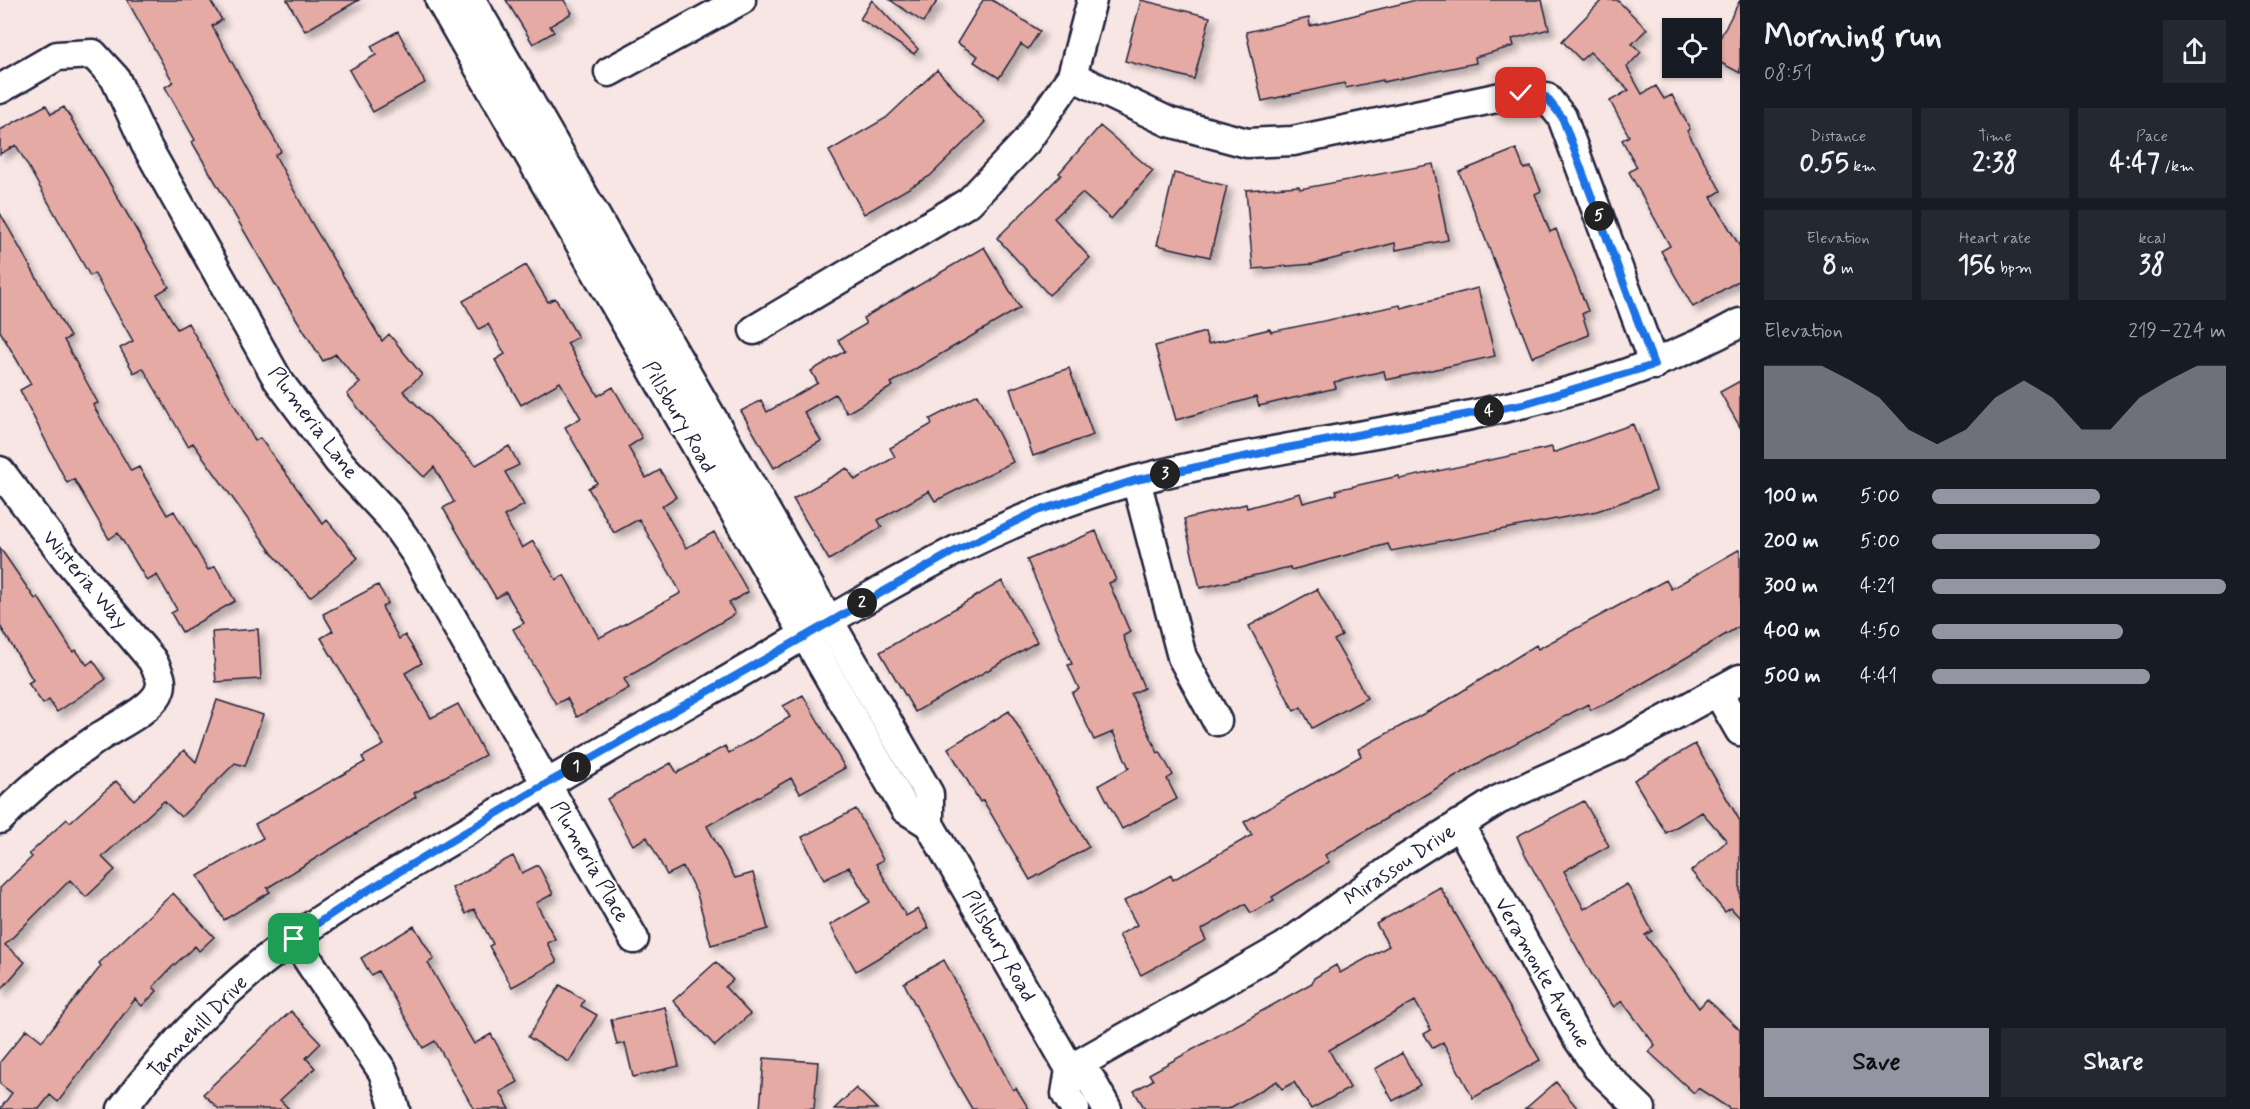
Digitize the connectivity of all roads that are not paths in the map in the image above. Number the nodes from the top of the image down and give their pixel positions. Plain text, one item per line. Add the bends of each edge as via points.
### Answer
1 (440, 0) edge
2 (471, 0) edge
3 (741, 0) edge
4 (1092, 0) edge
5 (609, 72) dead end
6 (1072, 76) junction
7 (0, 89) edge
8 (568, 168) junction
9 (544, 182) junction
10 (602, 226) junction
11 (577, 240) junction
12 (1740, 323) edge
13 (754, 330) dead end
14 (678, 356) junction
15 (1654, 365) junction
16 (652, 370) junction
17 (732, 448) junction
18 (705, 464) junction
19 (1136, 480) junction
20 (4, 485) edge
21 (830, 621) junction
22 (804, 636) junction
23 (1728, 685) edge
24 (1217, 721) dead end
25 (1740, 731) edge
26 (546, 784) junction
27 (0, 819) edge
28 (929, 824) junction
29 (1459, 824) junction
30 (294, 939) junction
31 (634, 939) dead end
32 (1070, 1069) junction
33 (122, 1109) edge
34 (395, 1109) edge
35 (1074, 1109) edge
36 (1107, 1109) edge
37 (1641, 1109) edge

1 - 9 street, Pillsbury Road
2 - 8 street, Pillsbury Road
3 - 5 street
4 - 6 street
6 - 13 street via 1026,142 969,202
6 - 15 street via 1169,122 1247,143 1293,141 1521,93 1546,97 1562,117
7 - 26 street, Plumeria Lane via 57,56 93,54 114,78 146,146 278,380 338,461 390,517 416,554
8 - 9 street
8 - 10 street, Pillsbury Road
9 - 11 street, Pillsbury Road
10 - 11 street
10 - 14 street, Pillsbury Road
11 - 16 street, Pillsbury Road
12 - 15 street, Tannehill Drive
14 - 16 street
14 - 17 street, Pillsbury Road
15 - 19 street, Tannehill Drive via 1523,404
16 - 18 street, Pillsbury Road
17 - 18 street
17 - 21 street, Pillsbury Road
18 - 22 street, Pillsbury Road
19 - 21 street, Tannehill Drive via 1037,511 951,553
19 - 24 street via 1182,657
20 - 27 street, Wisteria Way via 152,660 161,677 160,691 151,705 76,754 25,793
21 - 22 street, Tannehill Drive
21 - 28 street, Pillsbury Road via 929,794
22 - 26 street, Tannehill Drive
22 - 28 street, Pillsbury Road via 905,809
23 - 25 street
23 - 29 street, Mirassou Drive via 1618,746 1498,800
26 - 30 street, Tannehill Drive
26 - 31 street, Plumeria Place
28 - 32 street, Pillsbury Road
29 - 32 street, Mirassou Drive via 1284,947
29 - 37 street, Veramonte Avenue via 1578,1039 1597,1067
30 - 33 street, Tannehill Drive via 260,964 186,1034
30 - 34 street via 383,1072
32 - 35 street via 1066,1094
32 - 36 street, Pillsbury Road via 1091,1080

